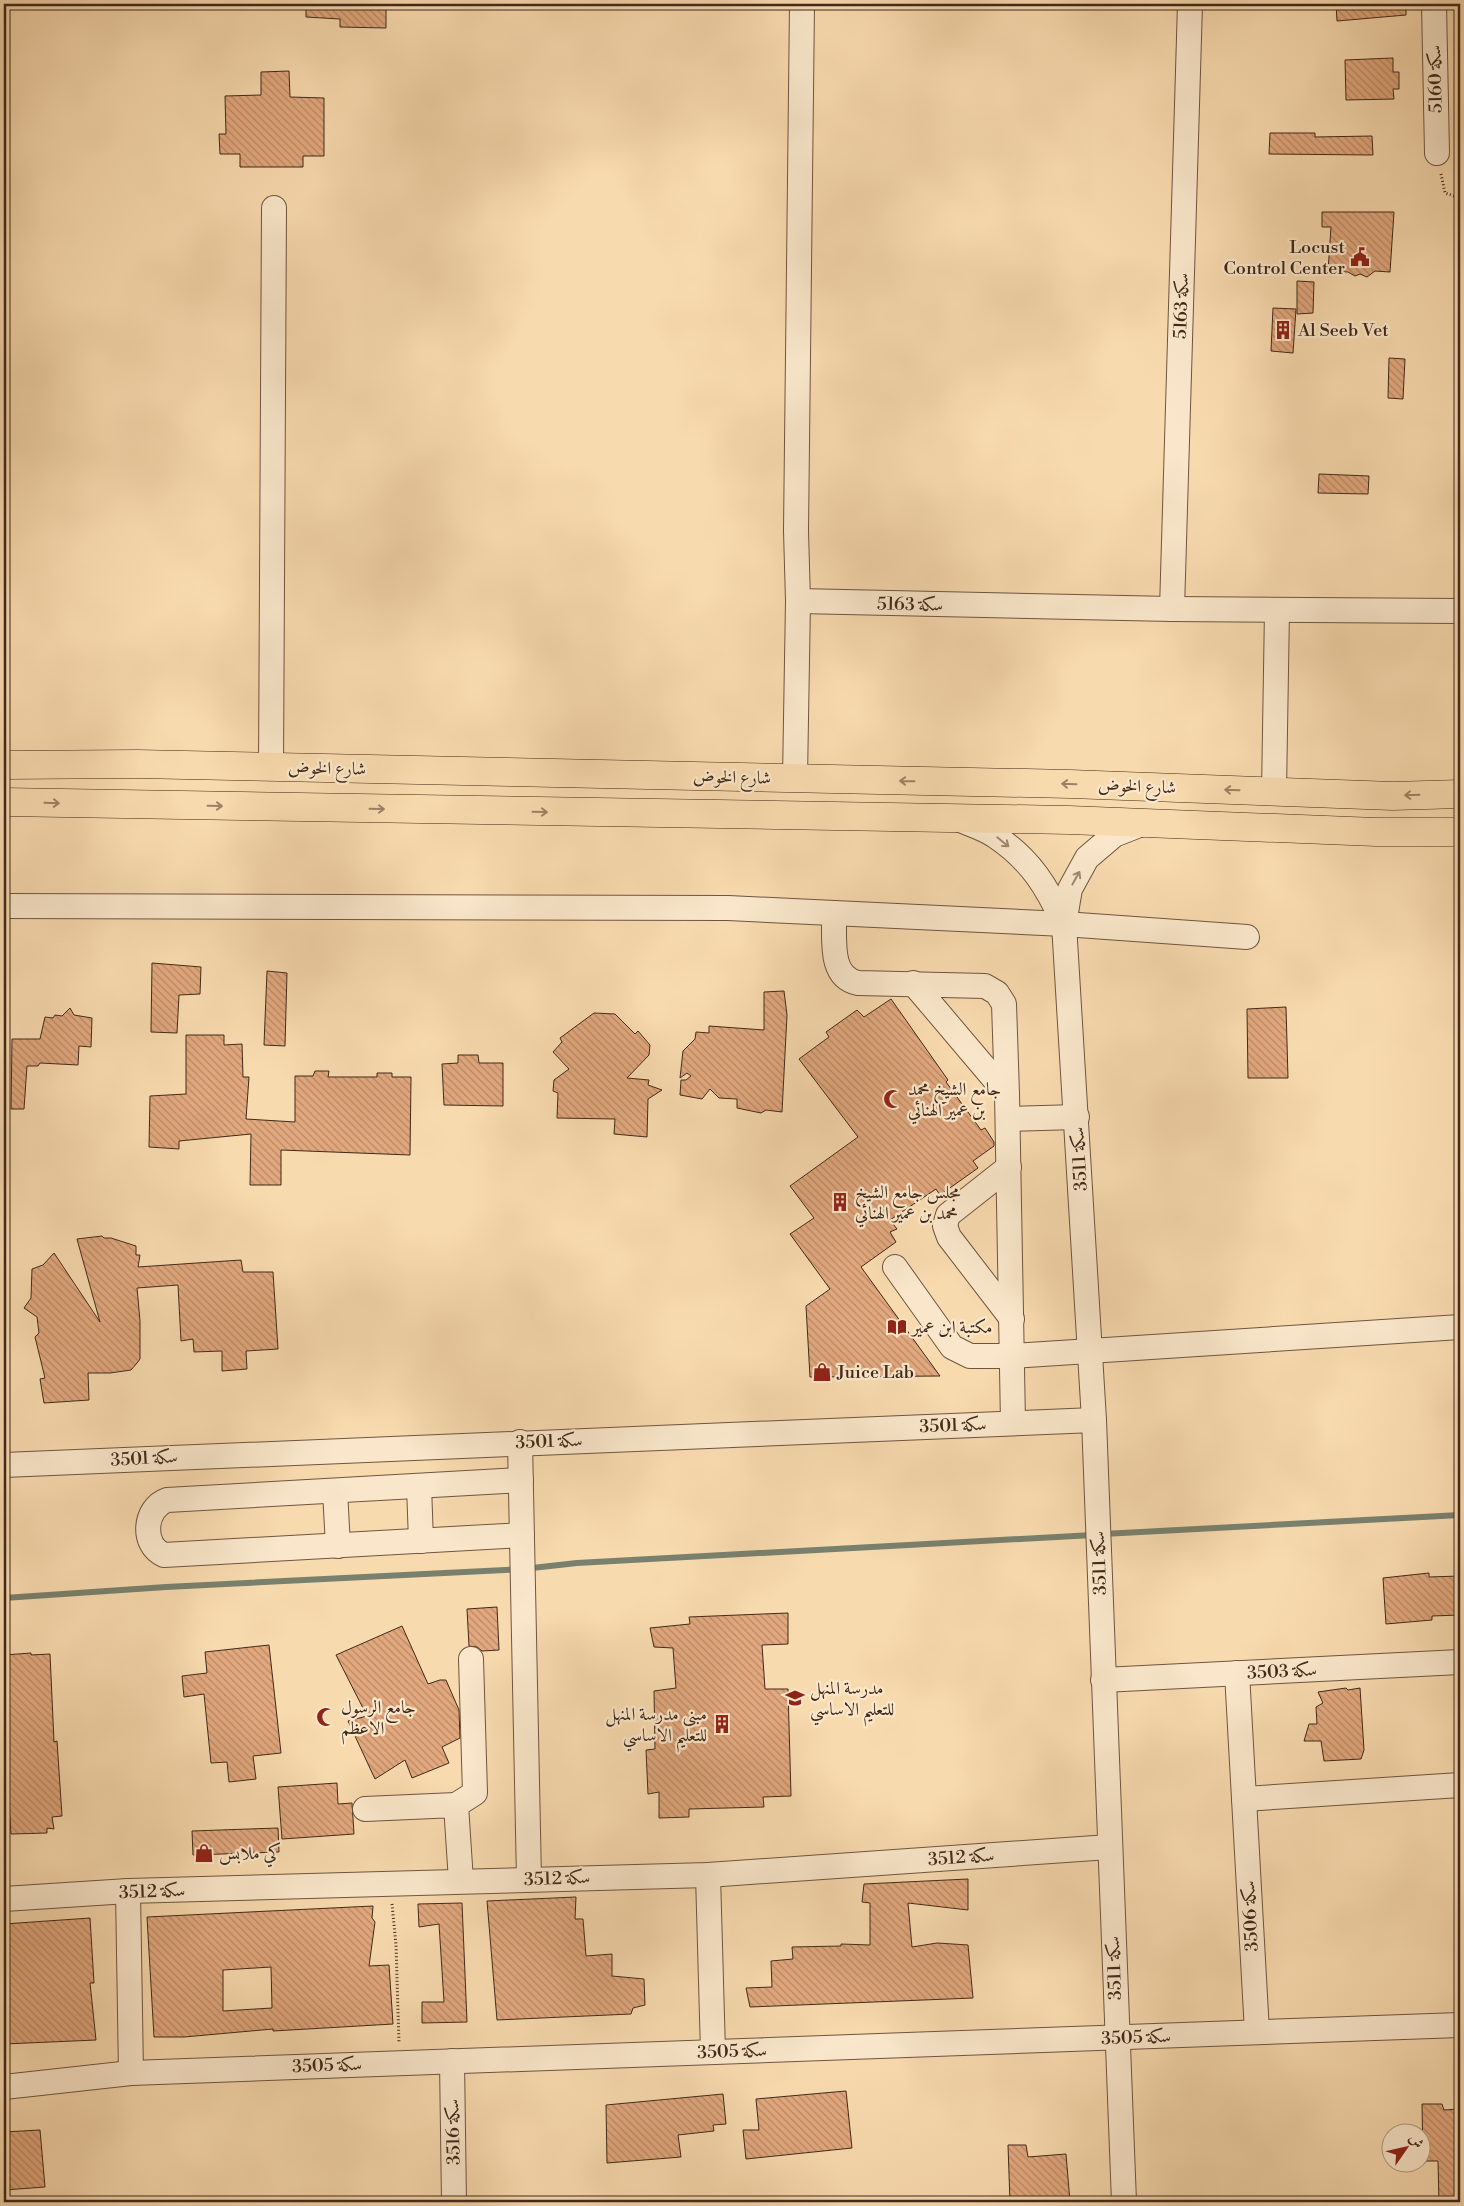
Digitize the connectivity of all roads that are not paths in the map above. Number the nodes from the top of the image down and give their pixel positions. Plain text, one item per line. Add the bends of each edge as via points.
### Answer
1 (802, 4) edge
2 (1190, 4) edge
3 (1434, 4) edge
4 (1437, 153) road end
5 (274, 208) dead end
6 (798, 601) junction
7 (1172, 608) junction
8 (1277, 610) junction
9 (1460, 611) edge
10 (4, 765) edge
11 (271, 767) junction
12 (795, 778) junction
13 (1274, 792) junction
14 (1460, 794) edge
15 (4, 802) edge
16 (960, 820) junction
17 (1146, 822) junction
18 (1460, 832) edge
19 (4, 906) edge
20 (834, 913) junction
21 (1064, 924) junction
22 (1247, 938) dead end
23 (913, 983) junction
24 (1008, 1094) junction
25 (1077, 1117) junction
26 (1008, 1119) junction
27 (1009, 1167) junction
28 (895, 1267) dead end
29 (1012, 1319) junction
30 (1460, 1327) edge
31 (1090, 1351) junction
32 (1012, 1356) junction
33 (1094, 1420) junction
34 (1013, 1423) junction
35 (520, 1442) junction
36 (4, 1464) edge
37 (521, 1480) junction
38 (419, 1486) junction
39 (335, 1491) junction
40 (522, 1535) junction
41 (420, 1541) junction
42 (338, 1546) junction
43 (471, 1660) dead end
44 (1460, 1662) edge
45 (1237, 1673) junction
46 (1103, 1680) junction
47 (1460, 1785) edge
48 (1244, 1799) junction
49 (456, 1805) junction
50 (365, 1809) dead end
51 (1109, 1847) junction
52 (708, 1874) junction
53 (528, 1879) junction
54 (461, 1881) junction
55 (128, 1891) junction
56 (4, 1899) edge
57 (1460, 2025) edge
58 (1256, 2032) junction
59 (1116, 2038) junction
60 (713, 2052) junction
61 (452, 2061) junction
62 (131, 2073) junction
63 (4, 2087) edge
64 (454, 2202) edge
65 (1124, 2202) edge

1 - 6 street
2 - 7 street, سكة 5163
3 - 4 street, سكة 5160
5 - 11 street
6 - 7 street, سكة 5163
6 - 12 street
7 - 8 street, سكة 5163
8 - 9 street, سكة 5163
8 - 13 street
10 - 11 main road, شارع الخوض
11 - 12 main road, شارع الخوض
13 -> 12 main road, شارع الخوض
14 -> 13 main road, شارع الخوض via 1393,796
15 -> 16 main road, شارع الخوض
16 - 17 main road, شارع الخوض
16 -> 21 street via 995,836 1024,860 1048,890
17 - 18 main road, شارع الخوض via 1376,832
21 -> 17 street via 1070,889 1087,858 1114,835
19 - 20 street via 728,908
20 - 21 street
20 - 23 street via 838,969 845,979 858,983
21 - 22 street
21 - 25 street, سكة 3511
23 - 24 street
23 - 24 street via 984,986 997,993 1004,1004
24 - 26 street
25 - 26 street
25 - 31 street, سكة 3511
26 - 27 street
27 - 29 street
27 - 29 street via 952,1211 945,1226 949,1237
28 - 32 street via 952,1347 970,1356
29 - 32 street
30 - 31 street
31 - 32 street
31 - 33 street, سكة 3511
32 - 34 street
33 - 34 street, سكة 3501
33 - 46 street, سكة 3511
34 - 35 street, سكة 3501
35 - 36 street, سكة 3501
35 - 37 street
37 - 38 street
37 - 40 street
38 - 39 street
38 - 41 street
39 - 42 street
39 - 42 street via 167,1500 160,1502 151,1513 150,1541 157,1552 164,1555
40 - 41 street
40 - 53 street
41 - 42 street
43 - 49 street via 475,1793
44 - 45 street, سكة 3503
45 - 46 street, سكة 3503
45 - 48 street, سكة 3506
46 - 51 street, سكة 3511
47 - 48 street
48 - 58 street, سكة 3506
49 - 50 street
49 - 54 street
51 - 52 street, سكة 3512
51 - 59 street, سكة 3511
52 - 53 street, سكة 3512
52 - 60 street
53 - 54 street, سكة 3512
54 - 55 street, سكة 3512
55 - 56 street, سكة 3512
55 - 62 street
57 - 58 street, سكة 3505
58 - 59 street, سكة 3505
59 - 60 street, سكة 3505
59 - 65 street, سكة 3511
60 - 61 street, سكة 3505
61 - 62 street, سكة 3505
61 - 64 street, سكة 3516
62 - 63 street, سكة 3505

